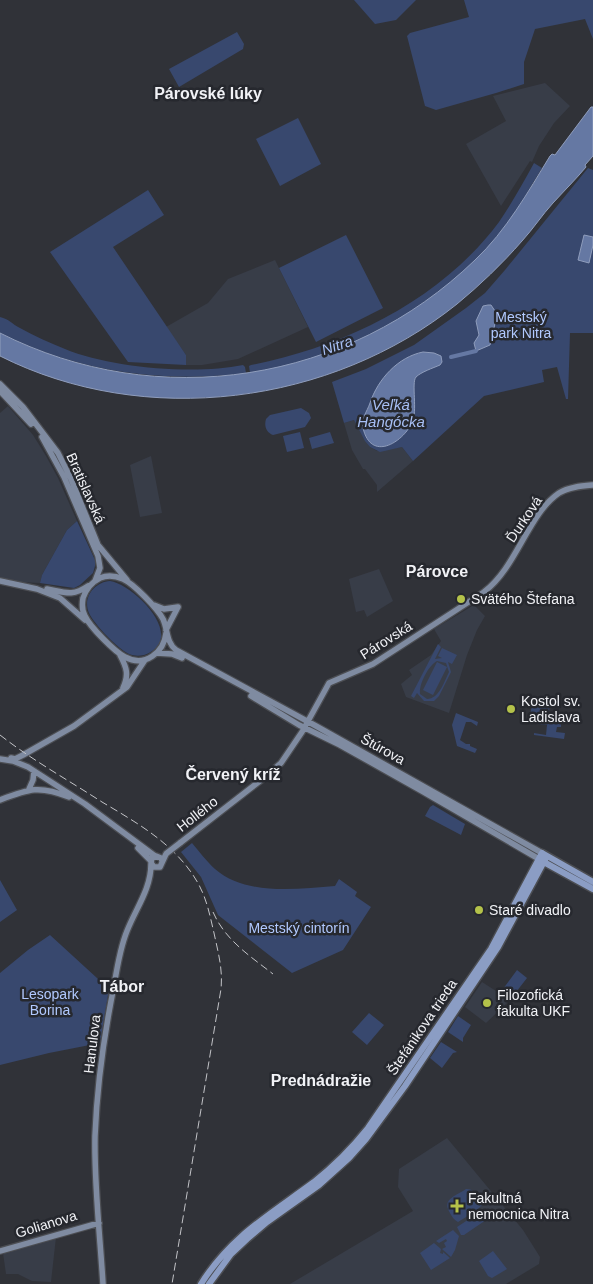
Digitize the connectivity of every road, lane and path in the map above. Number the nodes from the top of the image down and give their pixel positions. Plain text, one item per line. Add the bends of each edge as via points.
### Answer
1 (0, 384) edge
2 (0, 391) edge
3 (58, 465) junction
4 (593, 485) edge
5 (77, 493) junction
6 (0, 581) edge
7 (128, 582) junction
8 (92, 583) junction
9 (490, 588) joint
10 (37, 589) junction
11 (149, 603) junction
12 (89, 623) junction
13 (166, 631) junction
14 (119, 653) junction
15 (157, 653) junction
16 (168, 654) junction
17 (144, 660) junction
18 (139, 668) junction
19 (123, 689) junction
20 (306, 725) junction
21 (23, 755) junction
22 (0, 759) edge
23 (31, 769) junction
24 (29, 789) junction
25 (0, 800) edge
26 (85, 804) junction
27 (543, 857) junction
28 (156, 861) junction
29 (593, 882) edge
30 (593, 889) edge
31 (99, 1223) junction
32 (0, 1251) edge
33 (229, 1252) junction
34 (103, 1284) edge
35 (202, 1284) edge
36 (209, 1284) edge

1 - 5 main road, Bratislavská via 48,440 66,467
2 - 3 main road, Bratislavská via 37,431
3 - 5 main road
3 - 8 main road, Bratislavská via 98,556 100,568
4 - 9 main road, Ďurková via 560,493 547,504 504,572
5 - 7 main road, Bratislavská via 98,545
6 - 10 main road
7 - 8 main road via 111,576
7 - 11 main road, Štúrova
8 - 10 main road via 75,593
8 - 12 main road via 83,605
9 - 20 main road, Párovská via 373,664 329,683
10 - 12 main road via 60,598
11 - 13 main road, Štúrova via 161,616
11 - 13 main road via 164,609 178,607
12 - 14 main road
13 - 15 main road
13 - 20 main road, Štúrova via 171,646 180,653
14 - 17 main road via 131,660
14 - 19 main road via 128,675
15 - 16 main road, Štúrova
15 - 17 main road
16 - 18 main road
16 - 20 main road, Štúrova via 177,655
17 - 18 main road
18 - 19 main road via 131,683
19 - 21 main road via 74,726
20 - 27 main road, Štúrova
20 - 28 main road, Hollého, bridge via 281,763
21 - 22 main road
21 - 23 main road via 22,760
22 - 23 main road
23 - 24 main road via 33,780
23 - 26 main road
24 - 25 main road
24 - 26 main road via 56,792
26 - 28 main road
27 - 29 main road, Štúrova
27 - 30 main road, Štúrova
27 - 33 main road, Štefánikova trieda via 500,944 365,1137 315,1181 242,1235
28 - 31 main road, Hanulova via 149,885 126,932 109,1010 96,1123
31 - 32 main road, Golianova
31 - 34 main road, Hanulova
33 - 35 main road
33 - 36 main road

